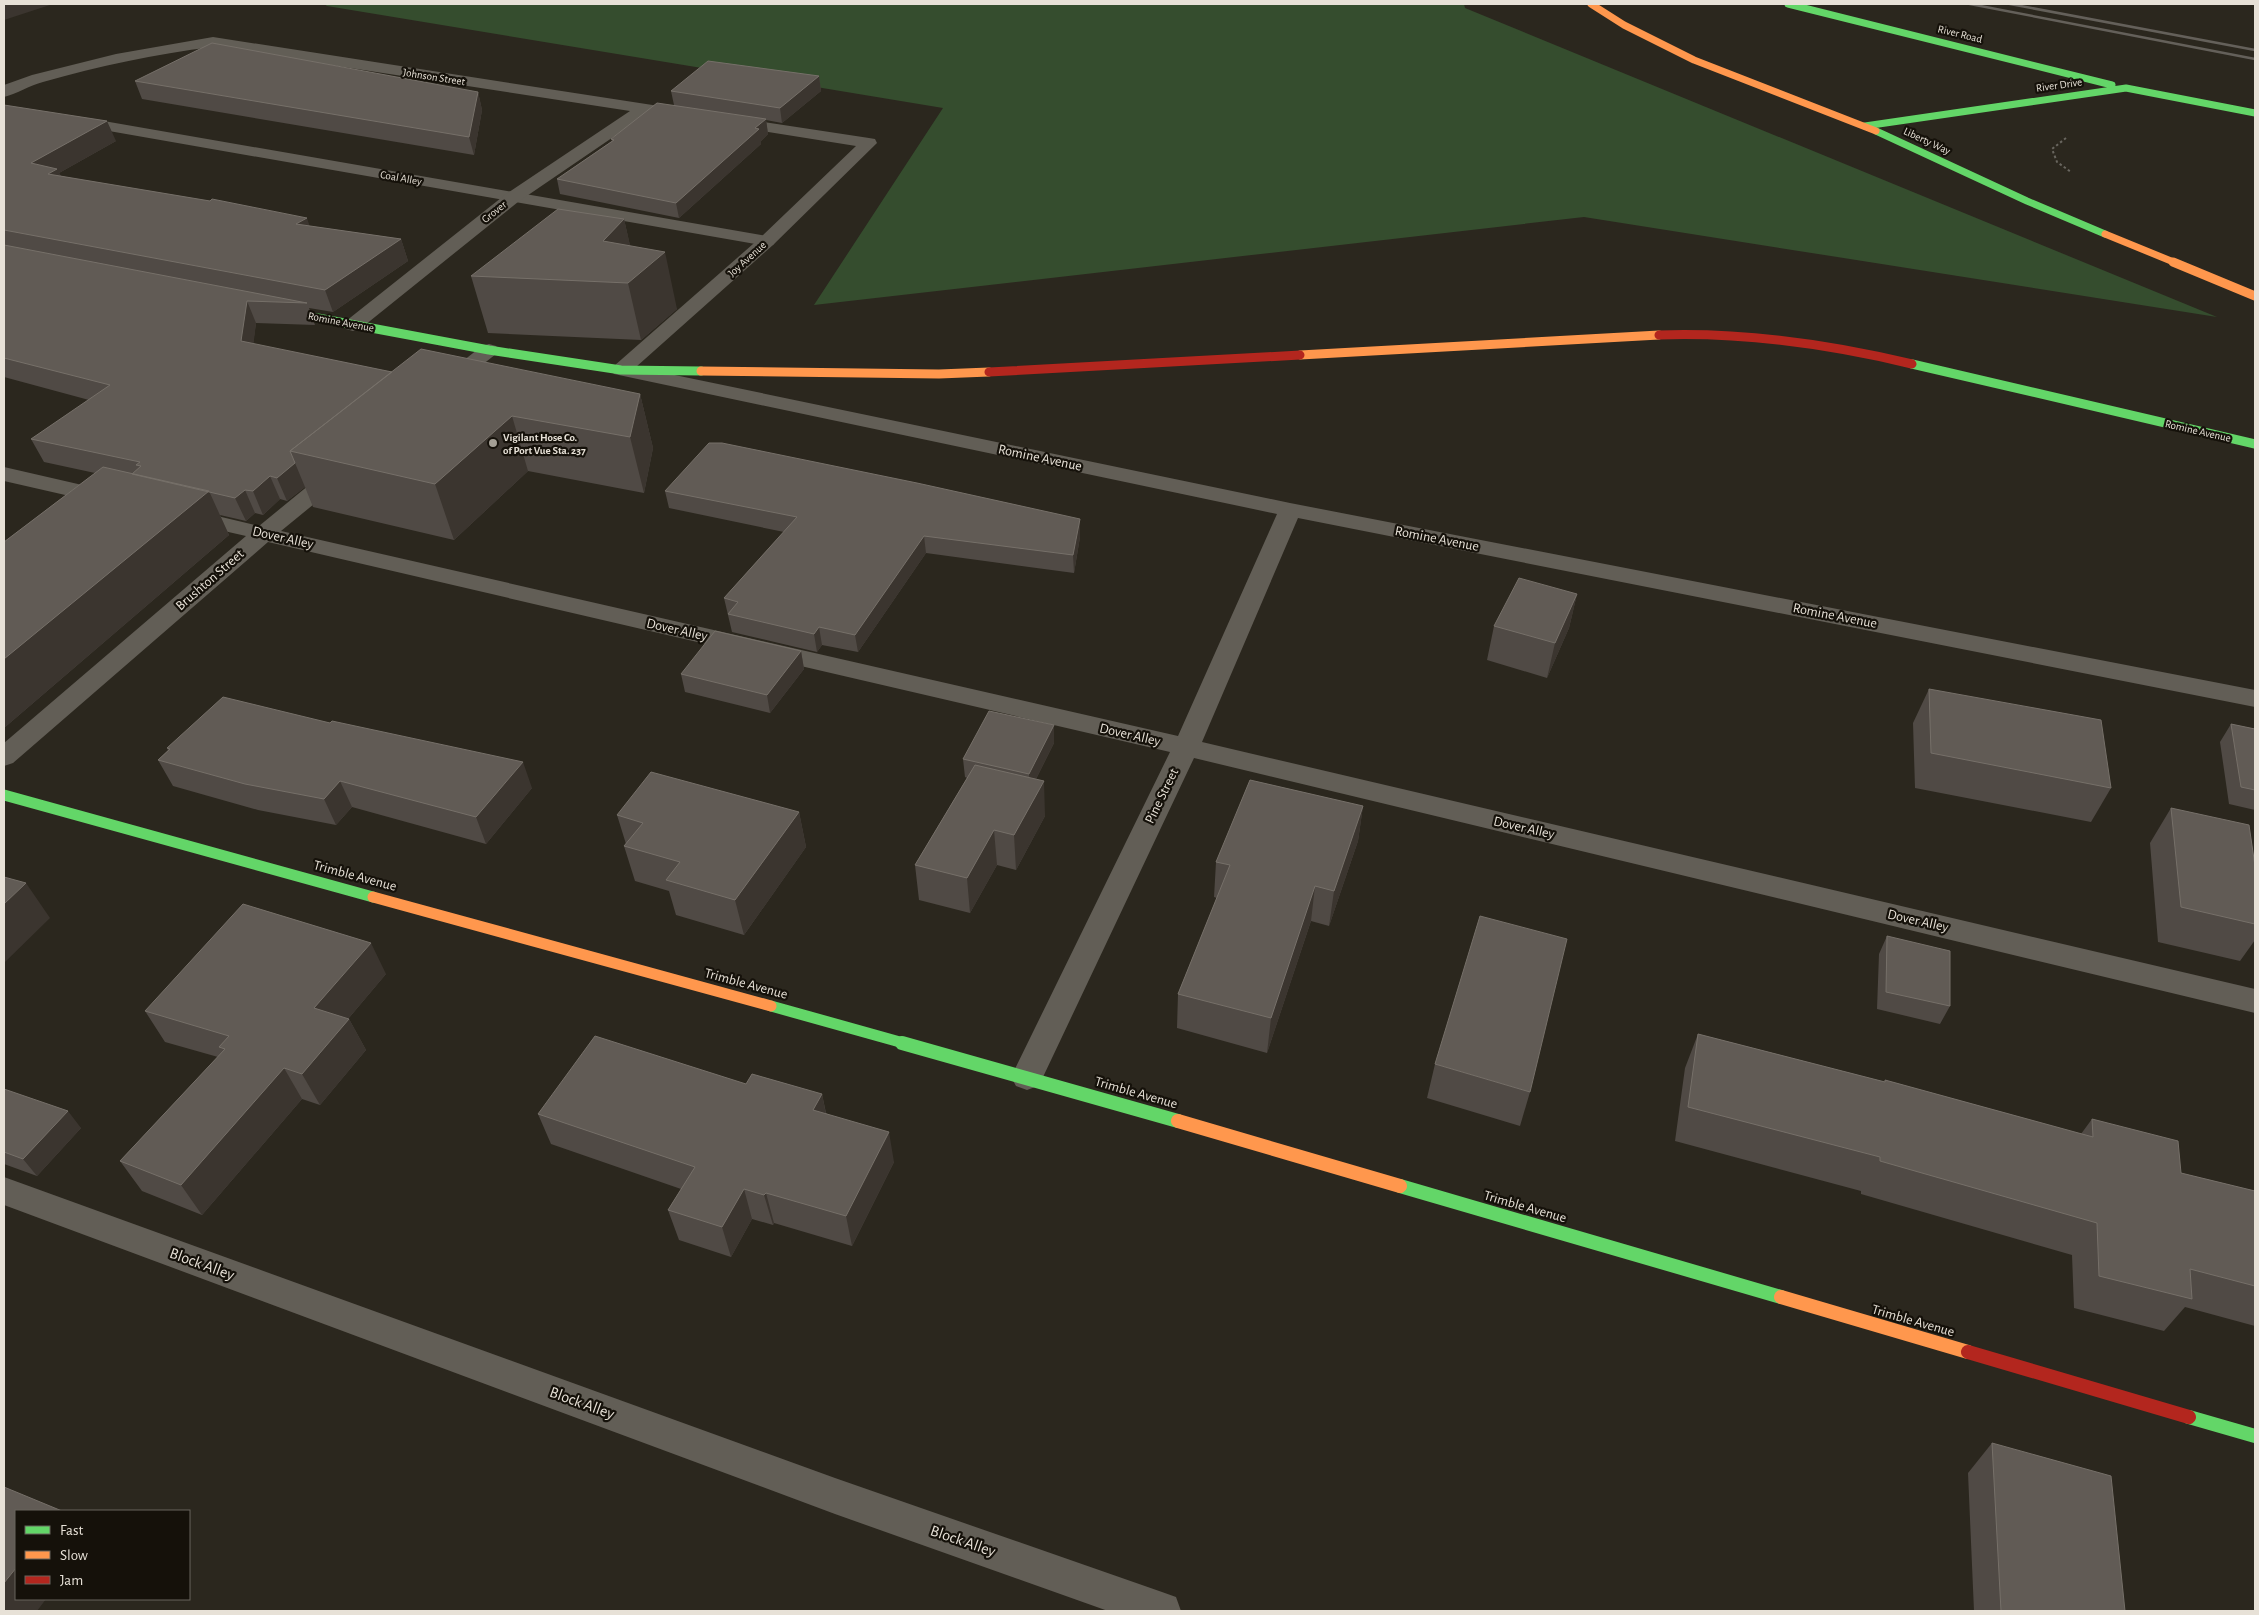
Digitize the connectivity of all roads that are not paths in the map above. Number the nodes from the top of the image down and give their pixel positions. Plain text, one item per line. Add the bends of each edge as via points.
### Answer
1 (1591, 4) edge
2 (1788, 4) edge
3 (2126, 88) junction
4 (4, 92) edge
5 (644, 109) junction
6 (2255, 113) edge
7 (55, 117) edge
8 (1865, 126) junction
9 (869, 143) joint
10 (512, 198) junction
11 (767, 241) junction
12 (2255, 296) edge
13 (266, 308) edge
14 (353, 325) junction
15 (489, 350) junction
16 (621, 370) junction
17 (429, 399) edge
18 (2255, 444) edge
19 (354, 460) edge
20 (4, 474) edge
21 (129, 503) edge
22 (1290, 510) junction
23 (167, 512) edge
24 (263, 534) junction
25 (2255, 698) edge
26 (1186, 747) junction
27 (4, 757) edge
28 (4, 794) edge
29 (2255, 1001) edge
30 (1027, 1077) junction
31 (4, 1191) edge
32 (2255, 1436) edge
33 (1162, 1611) edge

1 - 8 street, Liberty Way via 1610,18 1683,56
2 - 3 street, River Road
3 - 6 street, River Drive
3 - 8 street, River Drive
4 - 5 street, Johnson Street via 37,79 113,58 214,42
5 - 9 street, Johnson Street
5 - 10 street, Grover
7 - 10 lane, Coal Alley
8 - 12 street, Liberty Way via 2027,201
9 - 11 street, Joy Avenue
10 - 11 lane, Coal Alley
10 - 14 street, Grover
11 - 16 street, Joy Avenue
13 - 14 street, Romine Avenue
14 - 15 street, Romine Avenue
15 - 16 street, Romine Avenue
15 - 17 street
16 - 18 street, Romine Avenue via 939,374 1670,335 1760,337 1850,349
16 - 22 street, Romine Avenue
19 - 24 street, Brushton Street
20 - 21 street
22 - 25 street, Romine Avenue
22 - 26 street, Pine Street
23 - 24 street, Dover Alley
24 - 26 street, Dover Alley
24 - 27 street, Brushton Street
26 - 29 street, Dover Alley
26 - 30 street, Pine Street
28 - 30 street, Trimble Avenue
30 - 32 street, Trimble Avenue
31 - 33 lane, Block Alley via 826,1492

